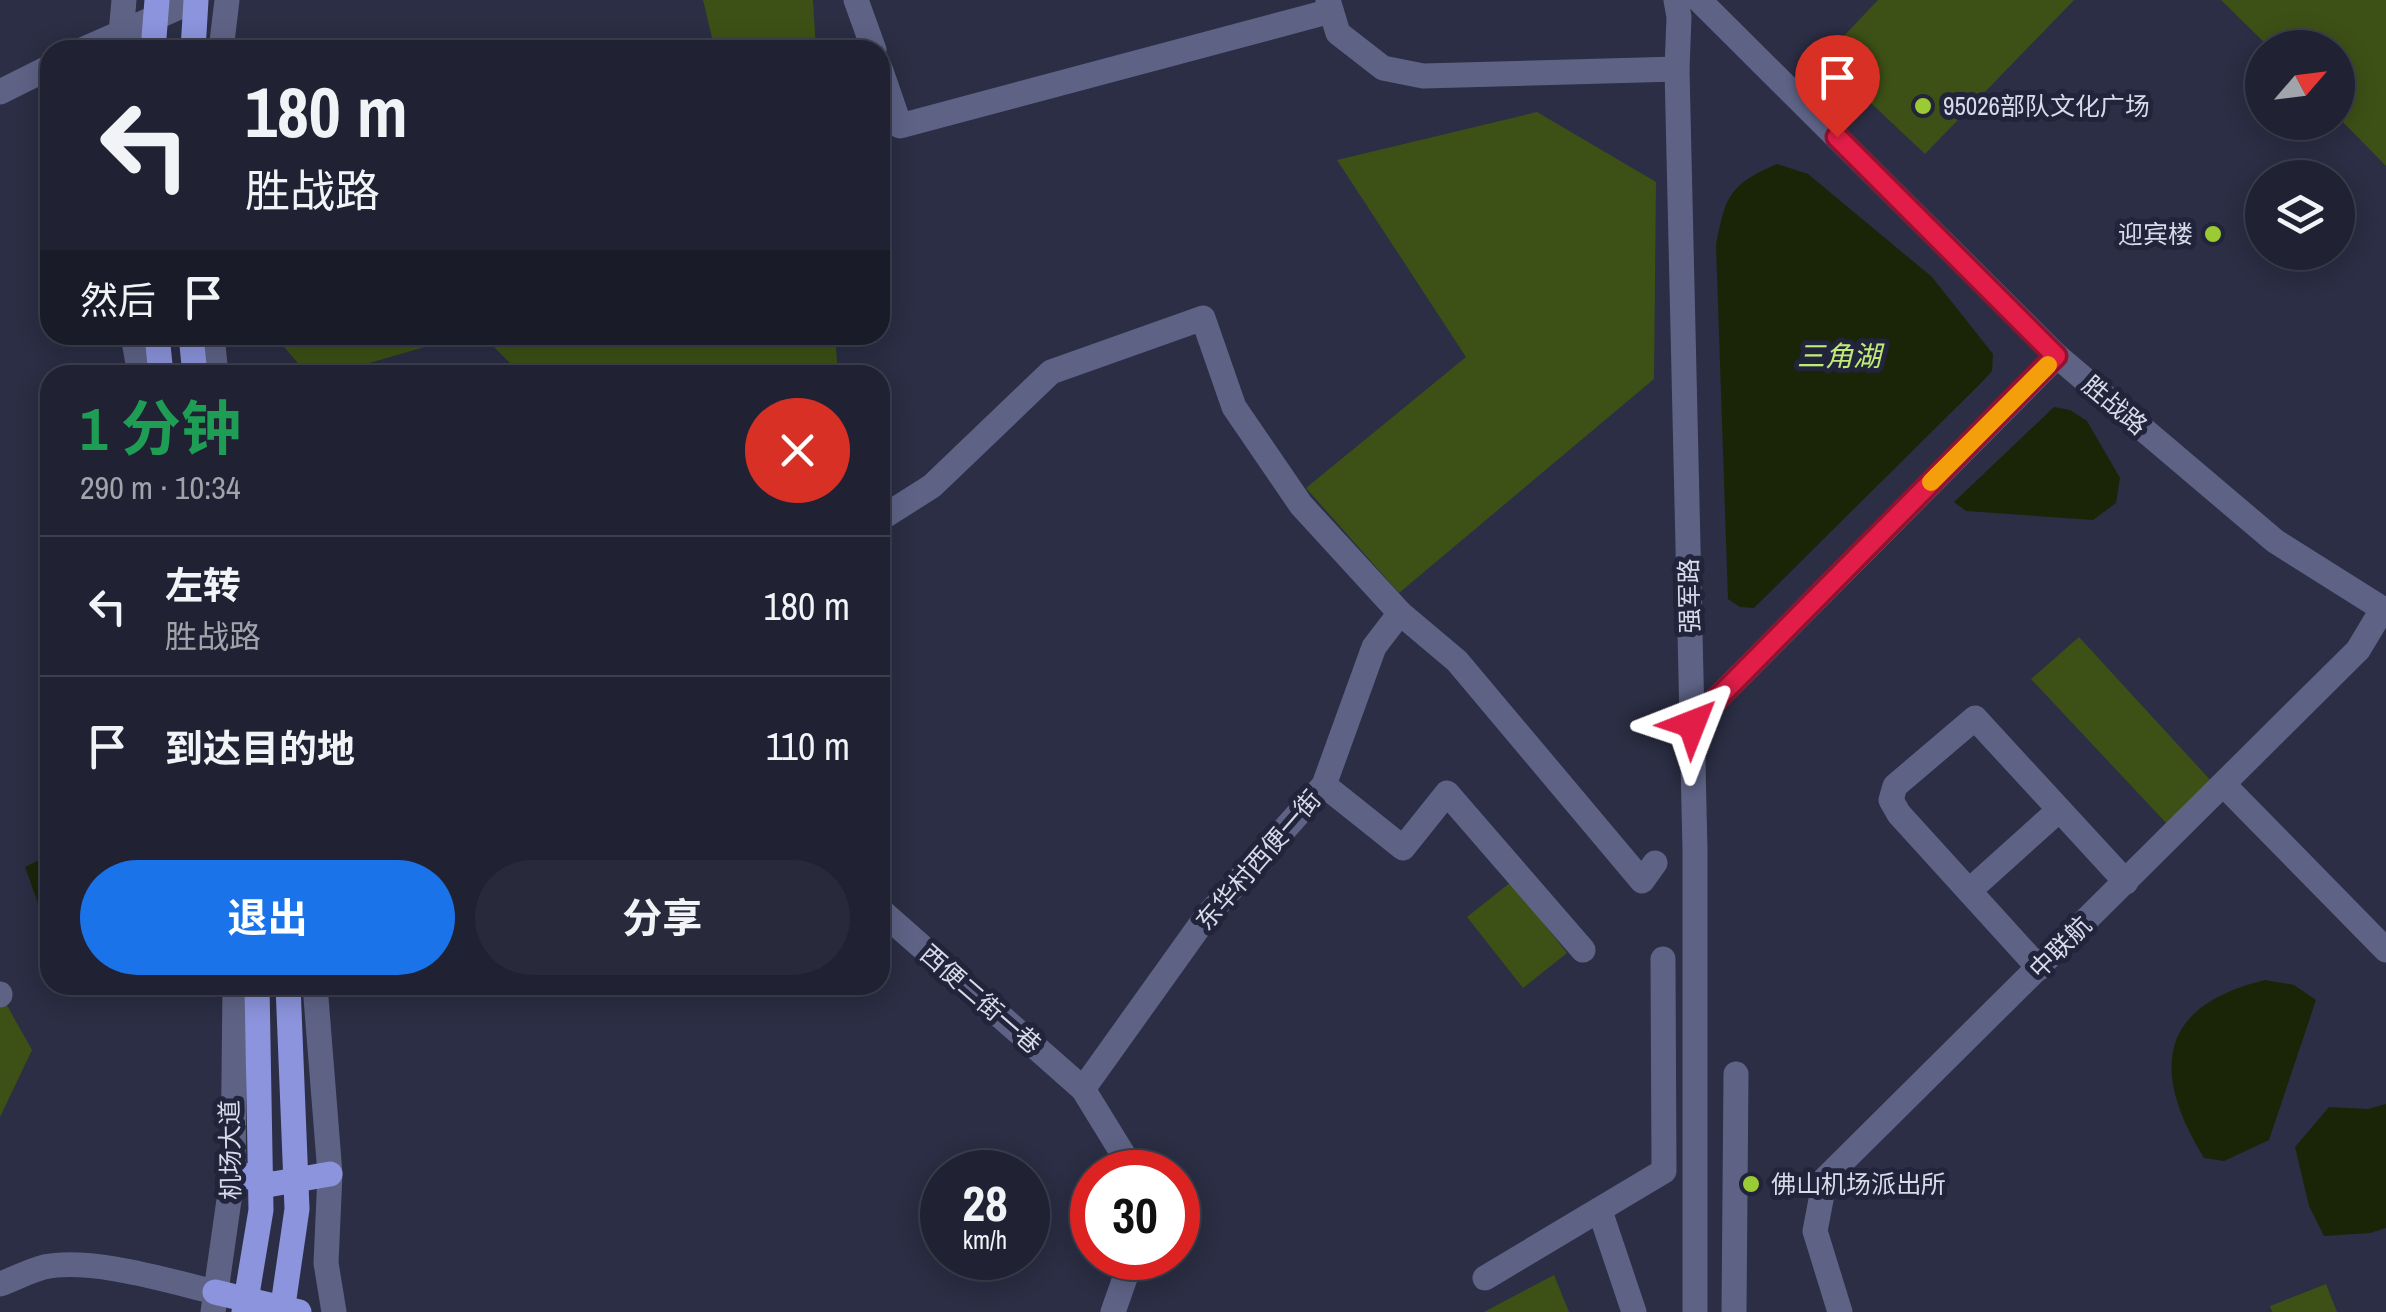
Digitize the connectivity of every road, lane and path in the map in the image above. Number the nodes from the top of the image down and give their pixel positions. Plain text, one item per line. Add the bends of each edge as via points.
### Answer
1 (124, 0) edge
2 (157, 0) edge
3 (196, 0) edge
4 (227, 0) edge
5 (856, 0) edge
6 (1676, 0) edge
7 (1699, 0) edge
8 (1329, 6) edge
9 (120, 40) edge
10 (155, 40) edge
11 (194, 40) edge
12 (222, 40) edge
13 (870, 40) edge
14 (1677, 69) junction
15 (40, 71) edge
16 (0, 92) edge
17 (890, 97) edge
18 (2056, 356) junction
19 (890, 512) edge
20 (2384, 611) edge
21 (1400, 613) junction
22 (1692, 724) junction
23 (2224, 784) junction
24 (1324, 785) junction
25 (2059, 810) junction
26 (1656, 863) dead end
27 (2126, 882) junction
28 (1968, 891) junction
29 (890, 919) edge
30 (1583, 950) dead end
31 (2386, 950) edge
32 (1663, 960) dead end
33 (2039, 968) junction
34 (235, 995) edge
35 (257, 995) edge
36 (288, 995) edge
37 (316, 995) edge
38 (1736, 1074) dead end
39 (1082, 1089) junction
40 (1120, 1150) edge
41 (232, 1172) junction
42 (330, 1174) junction
43 (1600, 1210) junction
44 (1485, 1278) dead end
45 (1124, 1280) edge
46 (0, 1284) edge
47 (210, 1305) edge
48 (244, 1312) edge
49 (282, 1312) edge
50 (299, 1312) edge
51 (334, 1312) edge
52 (1113, 1312) edge
53 (1634, 1312) edge
54 (1694, 1312) edge
55 (1734, 1312) edge
56 (1840, 1312) edge

1 - 9 street
2 - 10 main road, bridge
3 - 9 street
3 - 11 main road
4 - 12 street
5 - 13 street
6 - 14 street, 强军路
7 - 18 street, 胜战路
8 - 14 street via 1338,33 1383,68 1423,76
8 - 17 street via 900,126
14 - 22 street, 强军路
15 - 16 street
18 - 20 street, 胜战路 via 2275,541
18 - 22 street
19 - 21 street via 932,486 1052,372 1203,318 1234,407 1301,505
20 - 23 street, 中联航 via 2358,650
21 - 24 street, 东华村西便一街 via 1374,647
21 - 26 street via 1457,662 1642,882
22 - 54 street, 强军路
23 - 27 street, 中联航
23 - 31 street
24 - 30 street via 1403,848 1447,793
24 - 39 street, 东华村西便一街 via 1206,917
25 - 27 street
25 - 28 street
25 - 28 street via 1975,718 1895,786 1891,800 1899,814
27 - 33 street, 中联航
28 - 33 street
29 - 39 street, 西便二街一巷
32 - 43 street via 1664,1170
33 - 56 street, 中联航 via 1826,1180 1816,1232
34 - 41 street
35 - 48 main road, 机场大道, bridge via 261,1210
36 - 49 main road, bridge via 297,1210
37 - 42 street
38 - 55 street
39 - 40 street, 西便二街一巷
41 - 42 main road via 273,1184
41 - 47 street
42 - 51 street via 326,1263
43 - 44 street
43 - 53 street
45 - 52 street
46 - 47 street via 45,1267 88,1267 148,1275
47 - 48 main road
47 - 50 main road

